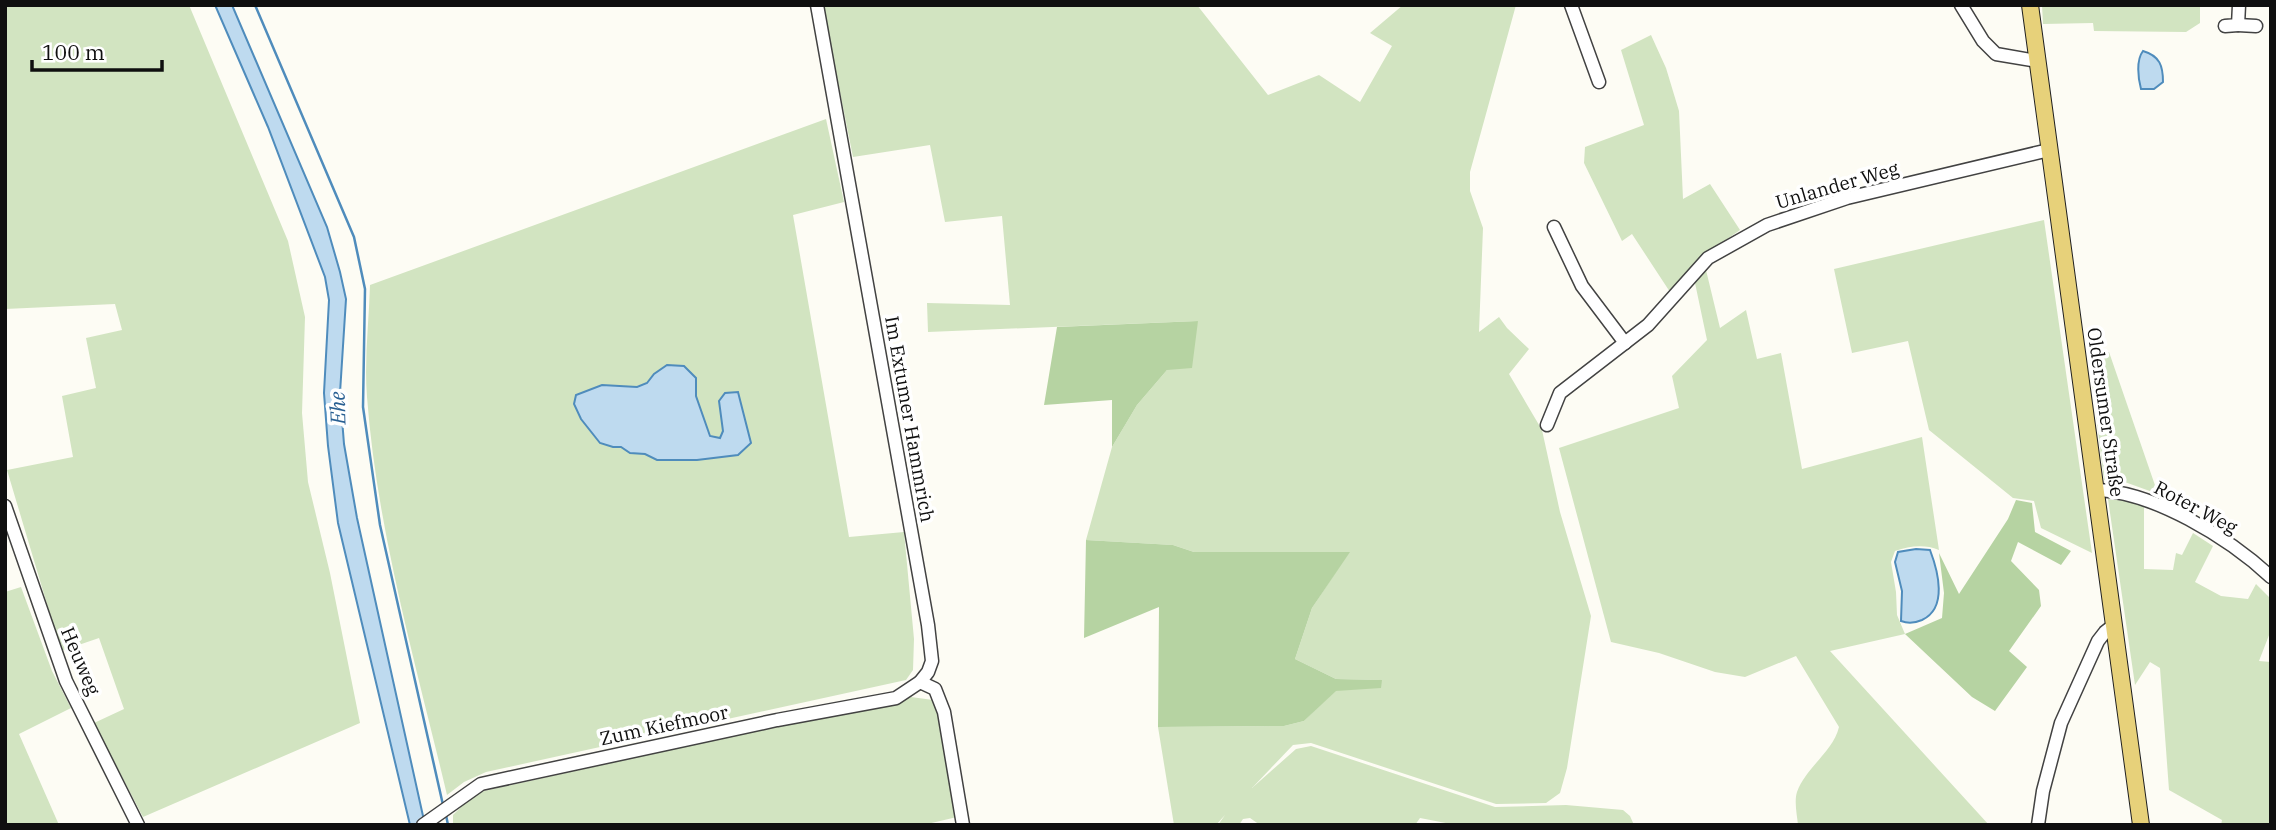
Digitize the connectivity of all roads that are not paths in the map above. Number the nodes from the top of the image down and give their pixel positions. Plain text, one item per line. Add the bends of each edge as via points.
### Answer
1 (817, 5) edge
2 (1572, 5) edge
3 (1961, 5) edge
4 (2030, 5) edge
5 (2239, 5) edge
6 (2256, 26) dead end
7 (2037, 61) junction
8 (1599, 82) dead end
9 (2049, 150) junction
10 (1554, 227) dead end
11 (1625, 343) junction
12 (1547, 425) dead end
13 (2095, 491) junction
14 (5, 506) edge
15 (2271, 576) edge
16 (2114, 625) junction
17 (920, 682) junction
18 (137, 824) edge
19 (423, 825) edge
20 (963, 825) edge
21 (2038, 825) edge
22 (2141, 825) edge

1 - 17 street, Im Extumer Hammrich via 928,625 932,661
2 - 8 street
3 - 7 street via 1996,54
4 - 7 main road, Oldersumer Straße
5 - 6 street via 2232,26
7 - 9 main road, Oldersumer Straße
9 - 11 street, Unlander Weg via 1847,198 1767,225 1709,258 1648,325
9 - 13 main road, Oldersumer Straße
10 - 11 street via 1582,286
11 - 12 street, Unlander Weg via 1560,393
13 - 15 street, Roter Weg via 2154,503 2210,532
13 - 16 main road, Oldersumer Straße
14 - 18 street, Heuweg via 65,681
16 - 21 street via 2098,641 2061,723
16 - 22 main road, Oldersumer Straße
17 - 19 street, Zum Kiefmoor via 897,698 481,784
17 - 20 street via 935,688 944,712

